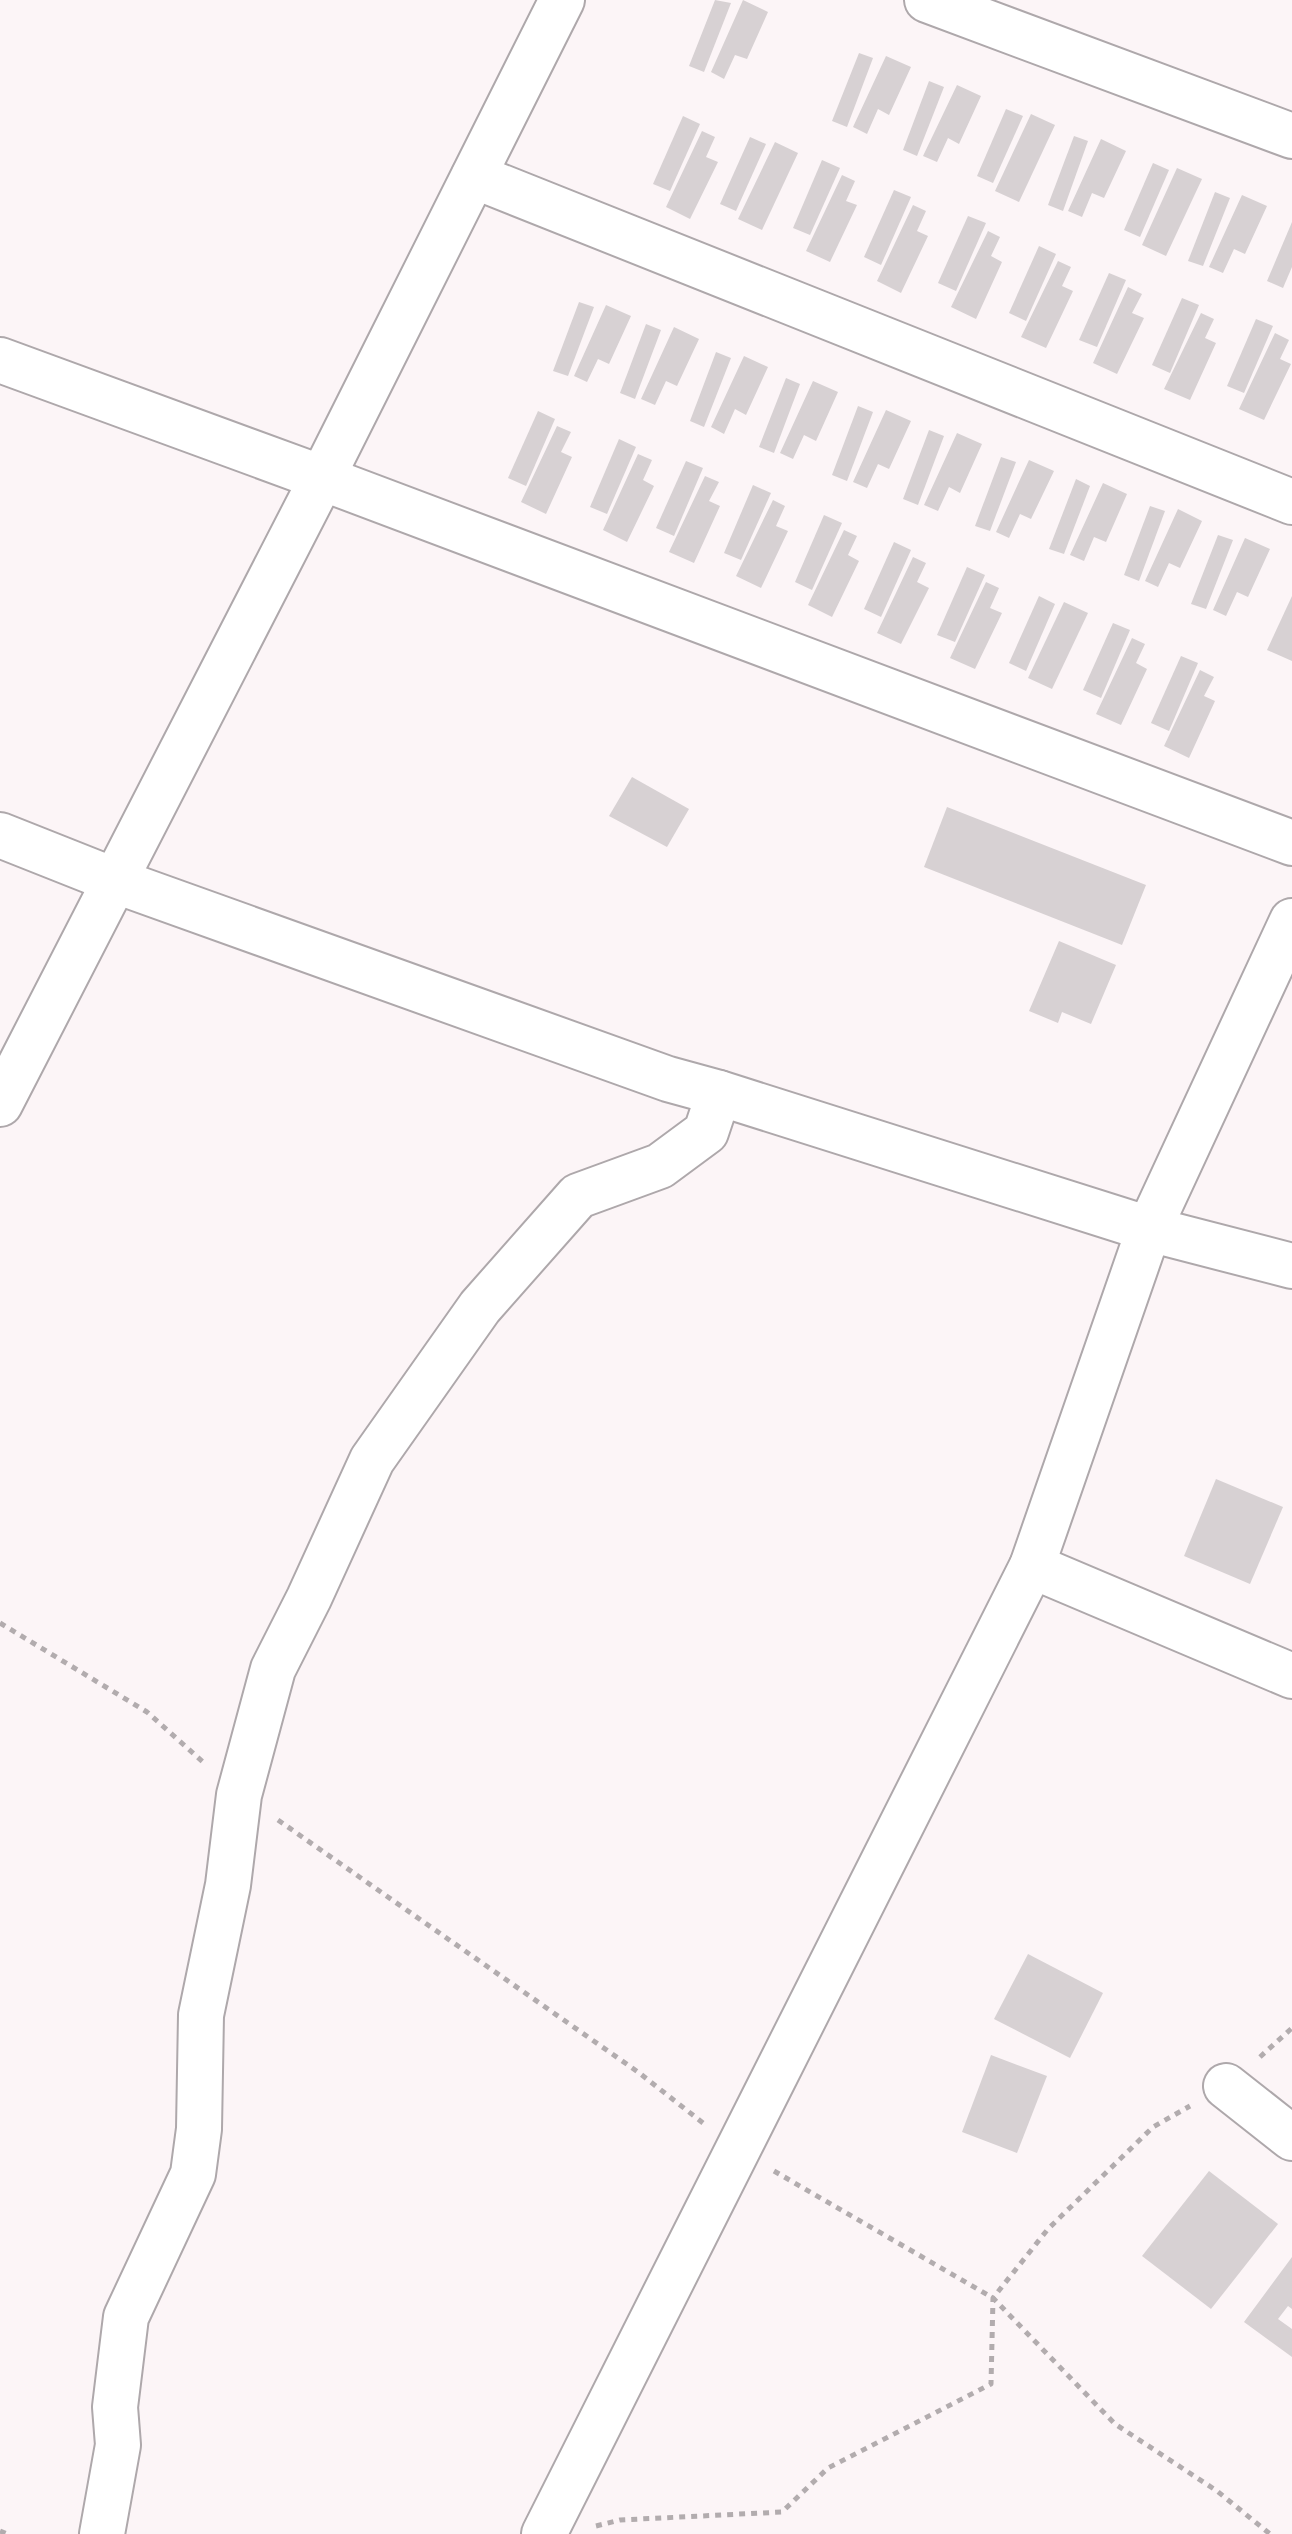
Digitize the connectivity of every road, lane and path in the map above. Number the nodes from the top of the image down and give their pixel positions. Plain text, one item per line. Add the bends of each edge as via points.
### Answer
1 (562, 0) edge
2 (927, 0) edge
3 (1292, 136) edge
4 (474, 176) junction
5 (0, 360) edge
6 (322, 478) junction
7 (1292, 502) edge
8 (0, 835) edge
9 (1292, 843) edge
10 (116, 881) junction
11 (1292, 921) edge
12 (719, 1093) junction
13 (0, 1104) edge
14 (1149, 1229) junction
15 (1292, 1266) edge
16 (1032, 1566) junction
17 (0, 1623) edge
18 (1292, 1676) edge
19 (239, 1795) junction
20 (1292, 2028) edge
21 (1226, 2086) junction
22 (1292, 2138) edge
23 (738, 2150) junction
24 (993, 2298) junction
25 (591, 2527) dead end
26 (0, 2531) edge
27 (7, 2534) edge
28 (102, 2534) edge
29 (544, 2534) edge
30 (1270, 2534) edge

1 - 4 street
2 - 3 street
4 - 6 street
4 - 7 street
5 - 6 street
6 - 9 street
6 - 10 street
8 - 10 street
10 - 12 street
10 - 13 street
11 - 14 street
12 - 14 street
12 - 19 street via 706,1132 660,1166 578,1196 480,1307 372,1460 273,1669
14 - 15 street
14 - 16 street
16 - 18 street
16 - 23 street
17 - 19 path via 147,1712
19 - 23 path via 626,2063
19 - 28 street via 228,1885 201,2015 193,2174 126,2317 115,2407 118,2445
20 - 21 path
21 - 22 street
21 - 24 path via 1153,2127 1048,2229
23 - 24 path
23 - 29 street
24 - 25 path via 991,2384 828,2468 782,2512 620,2520
24 - 30 path via 1115,2424 1217,2491
26 - 27 path

